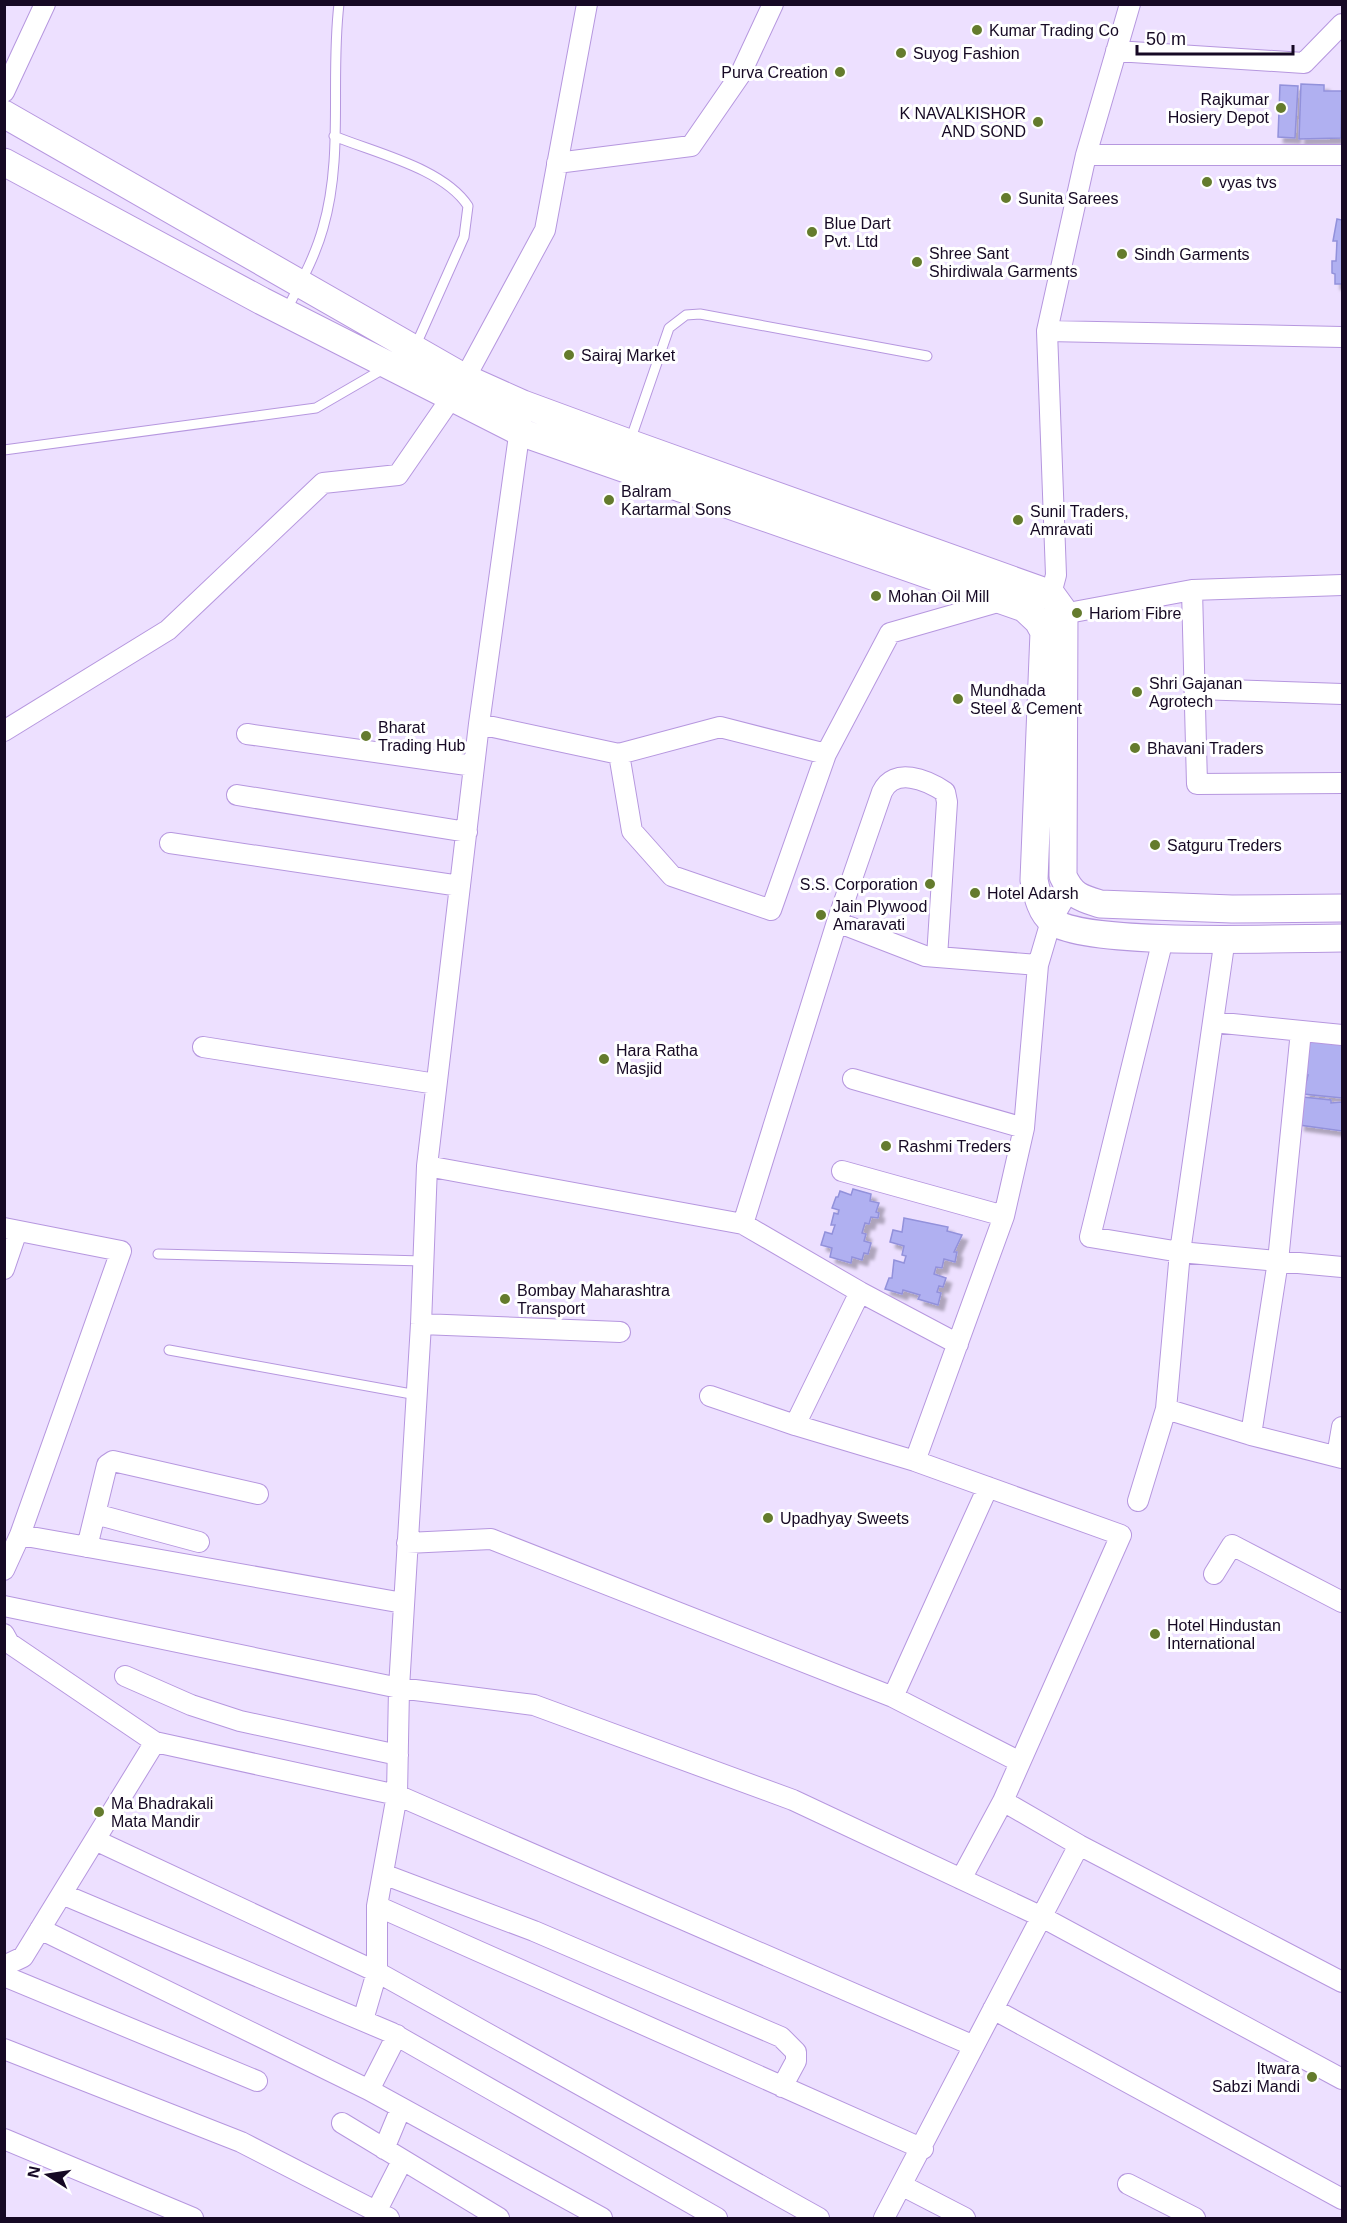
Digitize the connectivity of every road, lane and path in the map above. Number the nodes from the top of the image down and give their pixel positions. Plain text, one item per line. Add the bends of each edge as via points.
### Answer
1 (45, 4) edge
2 (339, 4) edge
3 (587, 4) edge
4 (774, 4) edge
5 (1130, 4) edge
6 (1342, 24) edge
7 (1116, 51) junction
8 (4, 92) edge
9 (4, 114) edge
10 (334, 136) junction
11 (1086, 155) junction
12 (1342, 155) edge
13 (4, 162) edge
14 (557, 164) junction
15 (301, 282) junction
16 (286, 312) junction
17 (1047, 331) junction
18 (1342, 337) edge
19 (927, 356) dead end
20 (401, 358) junction
21 (459, 388) junction
22 (523, 404) junction
23 (520, 432) junction
24 (4, 450) edge
25 (624, 456) junction
26 (1342, 585) edge
27 (1192, 590) junction
28 (1057, 603) junction
29 (1022, 604) junction
30 (1196, 689) junction
31 (1342, 694) edge
32 (479, 724) junction
33 (4, 731) edge
34 (247, 734) dead end
35 (619, 754) junction
36 (826, 754) junction
37 (474, 766) junction
38 (1342, 783) edge
39 (237, 795) dead end
40 (467, 832) junction
41 (170, 843) dead end
42 (460, 886) junction
43 (1069, 890) junction
44 (1342, 908) edge
45 (1052, 921) junction
46 (837, 922) junction
47 (1225, 938) junction
48 (1342, 938) edge
49 (1163, 939) junction
50 (937, 957) junction
51 (1038, 965) junction
52 (1213, 1022) junction
53 (1301, 1031) junction
54 (1342, 1035) edge
55 (202, 1047) dead end
56 (853, 1079) dead end
57 (436, 1084) junction
58 (1024, 1128) junction
59 (427, 1166) junction
60 (842, 1171) dead end
61 (1004, 1216) junction
62 (743, 1224) junction
63 (11, 1229) edge
64 (1180, 1252) junction
65 (158, 1254) dead end
66 (423, 1261) junction
67 (1278, 1261) junction
68 (1342, 1267) edge
69 (4, 1269) edge
70 (860, 1292) junction
71 (421, 1324) junction
72 (620, 1332) dead end
73 (958, 1344) junction
74 (169, 1350) dead end
75 (417, 1395) junction
76 (710, 1396) dead end
77 (1166, 1409) junction
78 (795, 1425) junction
79 (1342, 1427) edge
80 (1251, 1435) junction
81 (1340, 1457) edge
82 (915, 1461) junction
83 (987, 1487) junction
84 (258, 1494) dead end
85 (1138, 1501) dead end
86 (95, 1514) junction
87 (20, 1535) junction
88 (199, 1542) dead end
89 (407, 1543) junction
90 (87, 1547) junction
91 (4, 1570) edge
92 (1214, 1574) dead end
93 (1342, 1602) edge
94 (404, 1603) junction
95 (4, 1606) edge
96 (6, 1643) edge
97 (125, 1676) dead end
98 (399, 1688) junction
99 (893, 1697) junction
100 (155, 1742) junction
101 (398, 1755) junction
102 (1020, 1762) junction
103 (397, 1795) junction
104 (1003, 1801) junction
105 (95, 1840) junction
106 (1079, 1845) junction
107 (383, 1874) junction
108 (961, 1879) junction
109 (62, 1894) junction
110 (377, 1906) junction
111 (1040, 1916) junction
112 (40, 1929) junction
113 (4, 1966) edge
114 (377, 1972) junction
115 (4, 1976) edge
116 (1342, 1982) edge
117 (993, 2009) junction
118 (363, 2020) junction
119 (397, 2036) junction
120 (974, 2046) junction
121 (4, 2049) edge
122 (1342, 2079) edge
123 (257, 2080) dead end
124 (782, 2087) junction
125 (369, 2090) junction
126 (401, 2108) junction
127 (342, 2123) dead end
128 (4, 2139) edge
129 (923, 2149) junction
130 (384, 2150) junction
131 (402, 2161) junction
132 (1128, 2184) dead end
133 (903, 2186) junction
134 (1342, 2199) edge
135 (383, 2215) edge
136 (193, 2218) edge
137 (499, 2218) edge
138 (602, 2218) edge
139 (717, 2218) edge
140 (819, 2218) edge
141 (884, 2218) edge
142 (965, 2218) edge
143 (1195, 2218) edge

1 - 8 street
2 - 10 lane
3 - 14 street
4 - 14 street via 740,75 692,146
5 - 7 street
6 - 7 street via 1304,63
7 - 11 street
9 - 15 street
10 - 15 lane via 323,228
10 - 20 lane via 434,176 452,187 468,206 464,237
11 - 12 street
11 - 17 street
13 - 16 street
14 - 21 street via 545,230
15 - 16 lane
15 - 20 street
16 - 20 street
17 - 18 street
17 - 28 street
19 - 25 lane via 700,314 686,315 669,328
20 - 21 street
20 - 24 lane via 316,408
21 - 22 street
21 - 23 street
21 - 33 street via 398,475 323,483 168,630
22 - 23 street
22 - 25 street
23 - 25 street
23 - 32 street
25 - 29 street
26 - 27 street
27 - 28 street
27 - 30 street
28 - 29 street
28 - 29 street
28 - 43 street via 1063,876
29 - 36 street via 890,633
29 - 45 street via 1044,632 1034,880 1039,901
30 - 31 street
30 - 38 street via 1197,784
32 - 35 street
32 - 37 street
34 - 37 street
35 - 36 street via 720,727
35 - 36 street via 632,831 672,876 771,910
37 - 40 street
39 - 40 street
40 - 42 street
41 - 42 street
42 - 57 street
43 - 44 street via 1101,904
43 - 45 street
45 - 49 street via 1088,933
45 - 51 street
46 - 50 street via 925,957
46 - 50 street via 886,783 902,776 938,788 945,792 947,802
46 - 62 street
47 - 48 street
47 - 49 street
47 - 52 street
49 - 64 street via 1090,1237
50 - 51 street
51 - 58 street
52 - 53 street
52 - 64 street
53 - 54 street
53 - 67 street
55 - 57 street
56 - 58 street
57 - 59 street
58 - 61 street
59 - 62 street
59 - 66 street
60 - 61 street
61 - 73 street
62 - 70 street
63 - 69 street
63 - 87 street via 121,1251
64 - 67 street
64 - 77 street
65 - 66 lane
66 - 71 street
67 - 68 street
67 - 80 street
70 - 73 street
70 - 78 street
71 - 72 street
71 - 75 street
73 - 82 street
74 - 75 lane
75 - 89 street
76 - 78 street
77 - 80 street
77 - 85 street
78 - 82 street
79 - 81 street
80 - 81 street
82 - 83 street
83 - 99 street
83 - 102 street via 1120,1535
84 - 86 street via 113,1461 107,1465
86 - 88 street
86 - 90 street
87 - 90 street
87 - 91 street
89 - 94 street
89 - 99 street via 491,1539
90 - 94 street
92 - 93 street via 1232,1545
94 - 98 street
95 - 98 street
96 - 100 street
97 - 101 street via 240,1721
98 - 101 street
98 - 108 street via 534,1705 793,1800
99 - 102 street
100 - 103 street
100 - 105 street
101 - 103 street
102 - 104 street
103 - 107 street
103 - 120 street
104 - 106 street
104 - 108 street
105 - 109 street
105 - 114 street
106 - 111 street
106 - 116 street
107 - 110 street
107 - 124 street via 534,1931 781,2037 796,2052 796,2061
108 - 111 street
109 - 112 street
109 - 118 street
110 - 114 street
110 - 124 street
111 - 117 street
111 - 122 street
112 - 113 street via 23,1958
112 - 125 street
114 - 118 street
114 - 140 street
115 - 123 street
117 - 120 street
117 - 134 street
118 - 119 street
119 - 125 street
119 - 139 street
120 - 129 street
121 - 135 street via 241,2142
124 - 129 street
125 - 126 street
126 - 130 street
126 - 138 street
127 - 130 street
128 - 136 street
129 - 133 street
130 - 131 street
131 - 135 street
131 - 137 street
132 - 143 street
133 - 141 street
133 - 142 street

